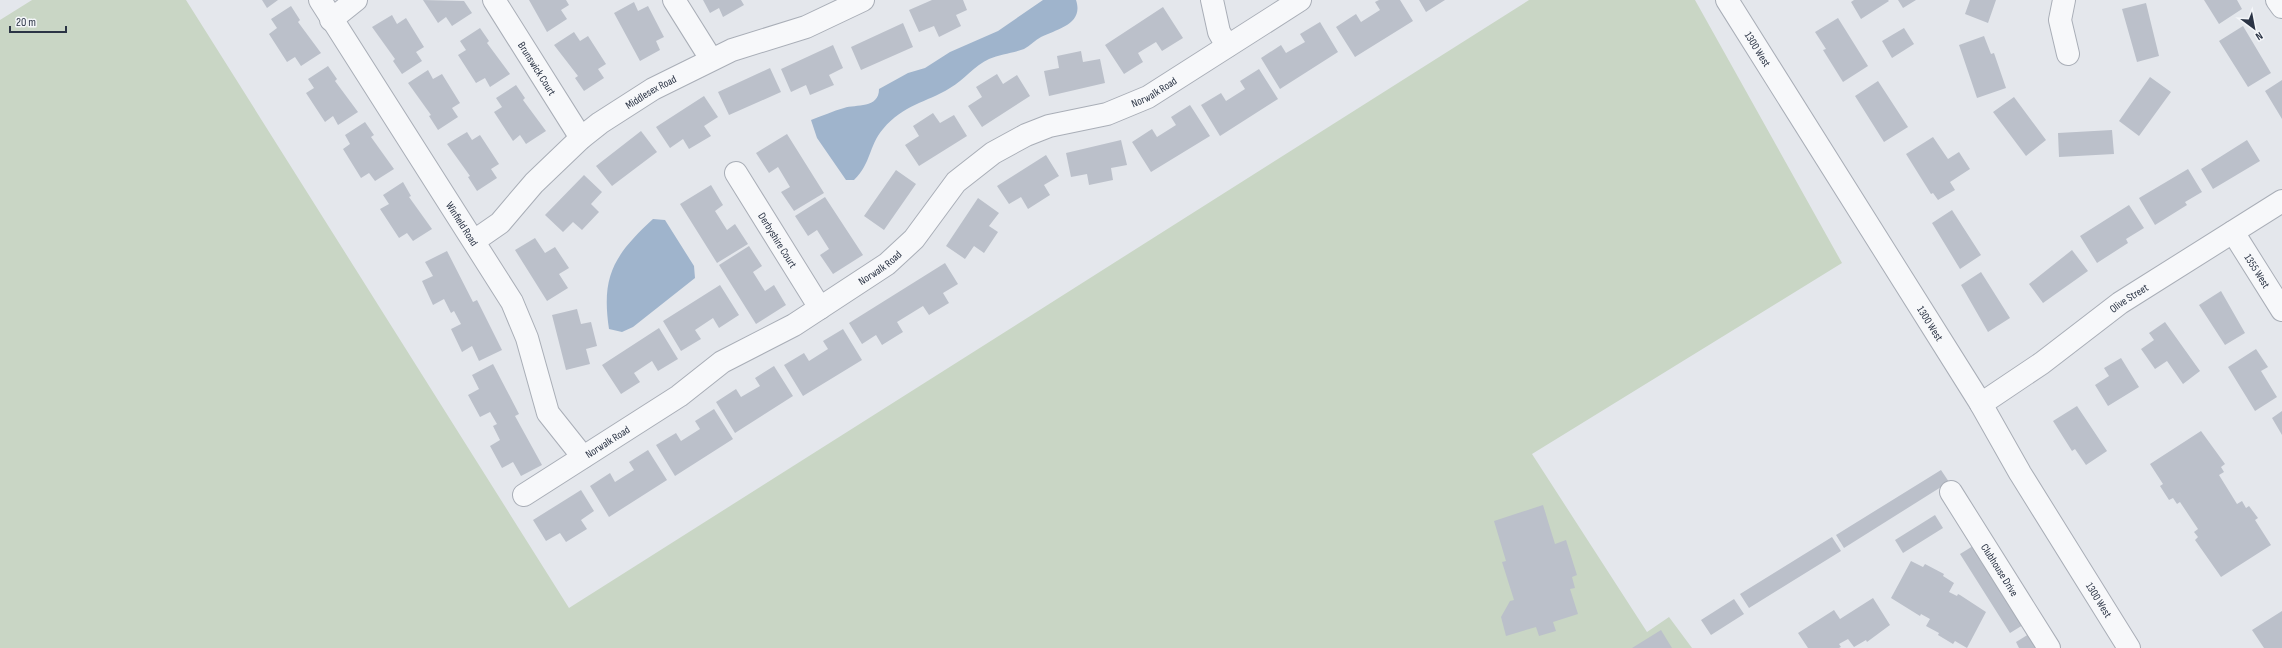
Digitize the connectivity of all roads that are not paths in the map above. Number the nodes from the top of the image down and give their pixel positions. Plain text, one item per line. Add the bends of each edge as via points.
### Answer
1 (320, 0) edge
2 (356, 0) edge
3 (494, 0) edge
4 (674, 0) edge
5 (1212, 0) edge
6 (1300, 0) edge
7 (1727, 0) edge
8 (2064, 0) edge
9 (2277, 0) edge
10 (853, 2) edge
11 (2282, 7) edge
12 (332, 20) junction
13 (1227, 46) junction
14 (2068, 54) dead end
15 (711, 59) junction
16 (581, 138) junction
17 (736, 173) dead end
18 (2282, 201) edge
19 (2233, 232) junction
20 (474, 241) junction
21 (820, 308) junction
22 (2282, 310) edge
23 (1981, 404) junction
24 (582, 457) junction
25 (1950, 492) dead end
26 (524, 495) dead end
27 (2048, 648) edge
28 (2129, 648) edge

1 - 12 street, Winfield Road
2 - 12 street
3 - 16 street, Brunswick Court
4 - 15 street
5 - 13 street via 1219,32
6 - 13 street, Norwalk Road
7 - 23 street, 1300 West
8 - 14 street via 2060,20
9 - 11 street
10 - 15 street, Middlesex Road via 806,27
12 - 20 street, Winfield Road
13 - 21 street, Norwalk Road via 1148,97 1107,114 1049,126 993,153 956,182 901,252
15 - 16 street, Middlesex Road via 653,89
16 - 20 street, Middlesex Road via 534,182 500,223
17 - 21 street, Derbyshire Court
18 - 19 street, Olive Street
19 - 22 street, 1355 West
19 - 23 street, Olive Street via 2120,303 2042,363
20 - 24 street, Winfield Road via 519,315 548,413
21 - 24 street, Norwalk Road via 794,325 722,362 679,396
23 - 28 street, 1300 West via 2020,473
24 - 26 street, Norwalk Road
25 - 27 street, Clubhouse Drive

